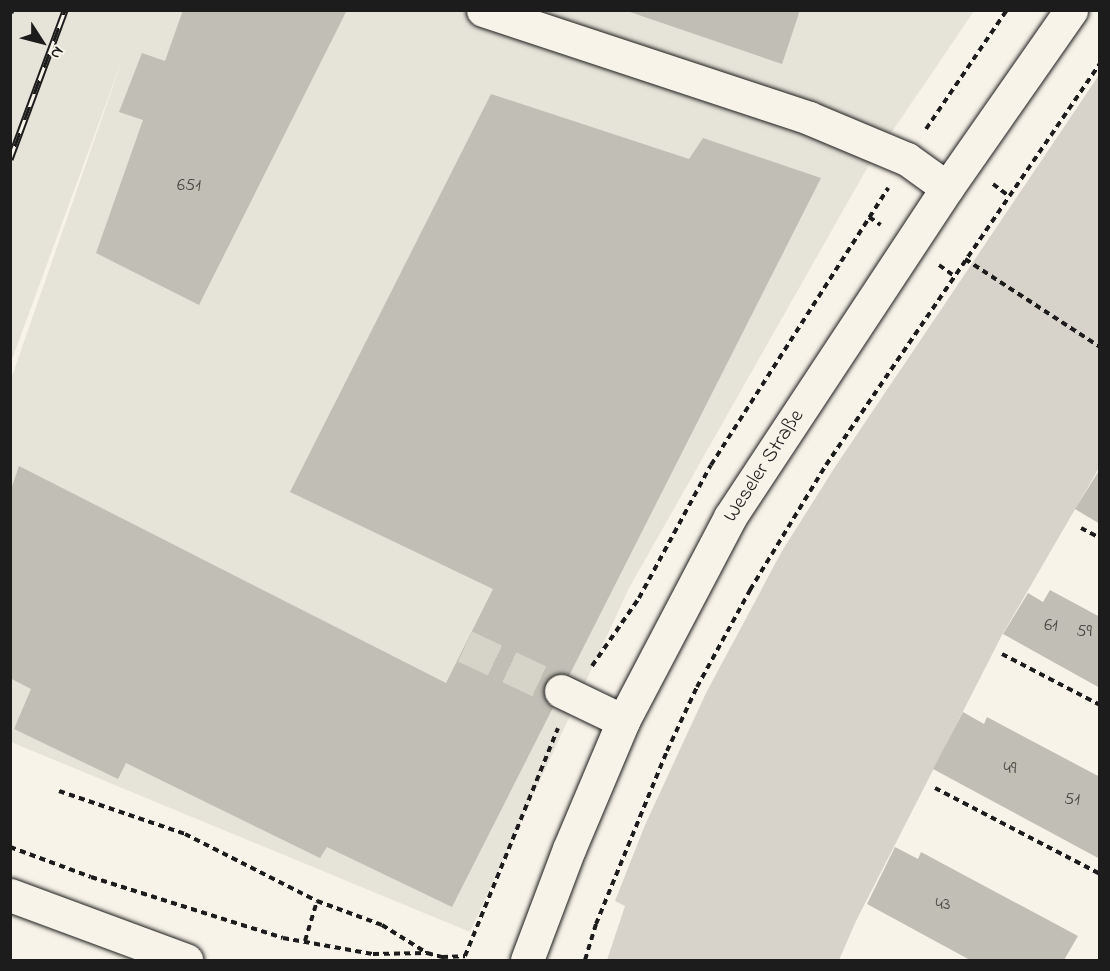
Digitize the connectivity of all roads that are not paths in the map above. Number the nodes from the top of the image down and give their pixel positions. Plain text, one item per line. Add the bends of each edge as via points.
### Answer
1 (483, 10) edge
2 (1071, 10) edge
3 (947, 188) junction
4 (561, 691) tunnel mouth
5 (623, 721) junction
6 (10, 895) edge
7 (186, 960) edge
8 (527, 960) edge

1 - 3 main road via 809,118 907,159
2 - 3 main road, Weseler Straße
3 - 5 main road, Weseler Straße via 730,517
4 - 5 main road
5 - 8 main road, Weseler Straße
6 - 7 main road

